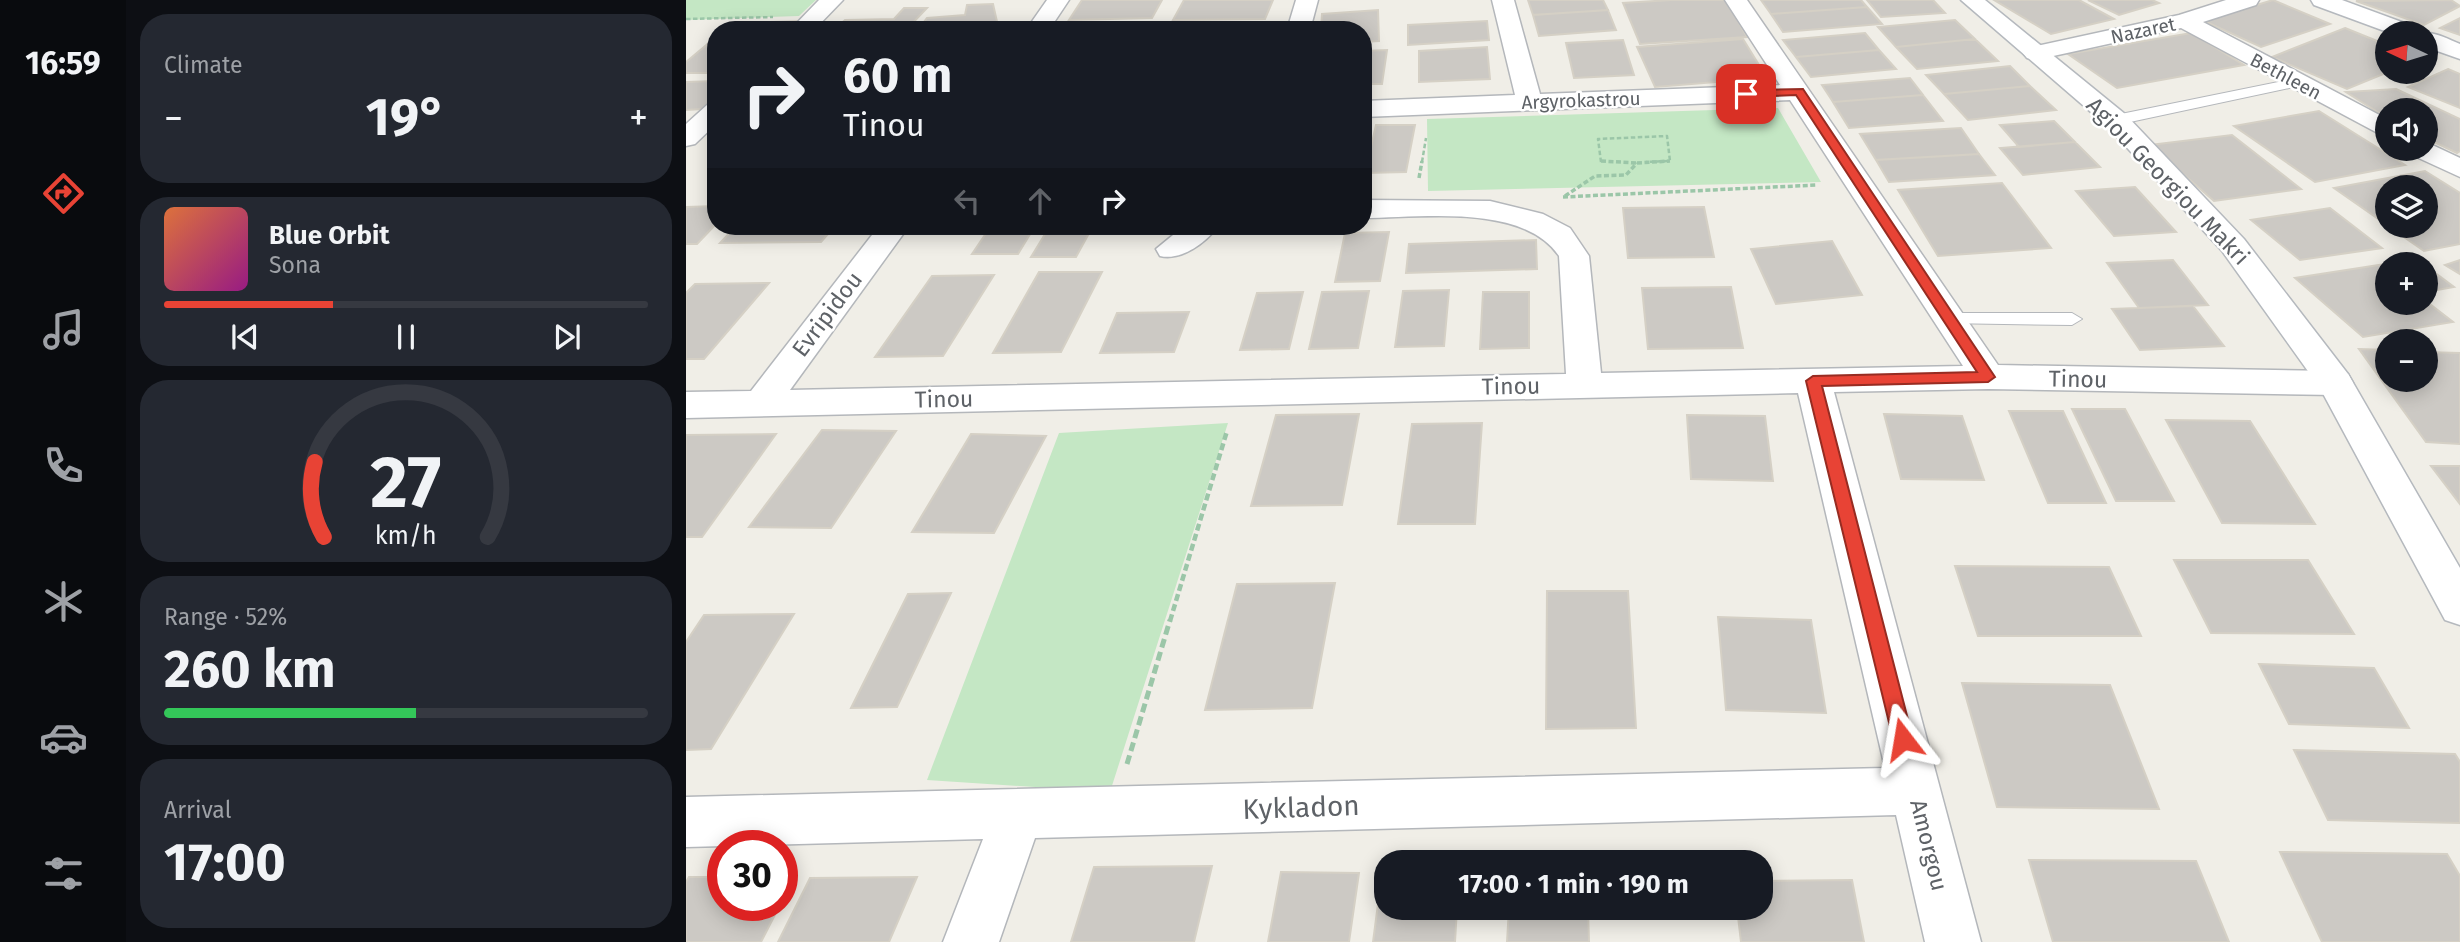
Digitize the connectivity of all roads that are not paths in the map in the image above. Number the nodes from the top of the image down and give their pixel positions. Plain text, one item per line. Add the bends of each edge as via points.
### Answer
1 (834, 0) edge
2 (1058, 0) edge
3 (1307, 0) edge
4 (1503, 0) edge
5 (1736, 0) edge
6 (1972, 0) edge
7 (2248, 0) edge
8 (2322, 0) edge
9 (810, 21) edge
10 (1043, 21) edge
11 (1301, 21) edge
12 (2184, 21) junction
13 (2378, 21) edge
14 (2438, 44) edge
15 (2460, 52) edge
16 (2035, 53) junction
17 (2298, 82) junction
18 (1799, 92) junction
19 (1529, 102) junction
20 (1372, 109) edge
21 (707, 118) edge
22 (2116, 120) junction
23 (2375, 124) edge
24 (686, 138) edge
25 (2438, 157) edge
26 (2460, 169) edge
27 (1372, 209) edge
28 (887, 235) edge
29 (1190, 235) edge
30 (1171, 249) dead end
31 (1950, 319) junction
32 (2072, 319) dead end
33 (1988, 377) junction
34 (1813, 381) junction
35 (2336, 383) junction
36 (1584, 384) junction
37 (761, 403) junction
38 (686, 405) edge
39 (2460, 607) edge
40 (1916, 791) junction
41 (1018, 815) junction
42 (686, 822) edge
43 (971, 942) edge
44 (1954, 942) edge

1 - 9 street
2 - 10 street
3 - 11 street
4 - 19 street
5 - 18 street
6 - 16 street, Agiou Georgiou Makri
7 - 12 street, Nazaret
8 - 13 street
12 - 16 street, Nazaret
12 - 17 street, Bethleen
14 - 15 street
16 - 22 street, Agiou Georgiou Makri
17 - 22 lane
17 - 23 street, Bethleen
18 - 19 street, Argyrokastrou
18 - 31 street
19 - 20 street, Argyrokastrou
21 - 24 street
22 - 35 street, Agiou Georgiou Makri via 2233,244
25 - 26 street
27 - 36 street via 1490,210 1533,220 1559,234 1574,256
28 - 37 street, Evripidou
29 - 30 street
31 - 32 lane
31 - 33 street
33 - 34 street, Tinou
33 - 35 street, Tinou
34 - 36 street, Tinou
34 - 40 street, Amorgou
35 - 39 street, Agiou Georgiou Makri
36 - 37 street, Tinou
37 - 38 street, Tinou
40 - 41 street, Kykladon
40 - 44 street, Amorgou
41 - 42 street, Kykladon
41 - 43 street

